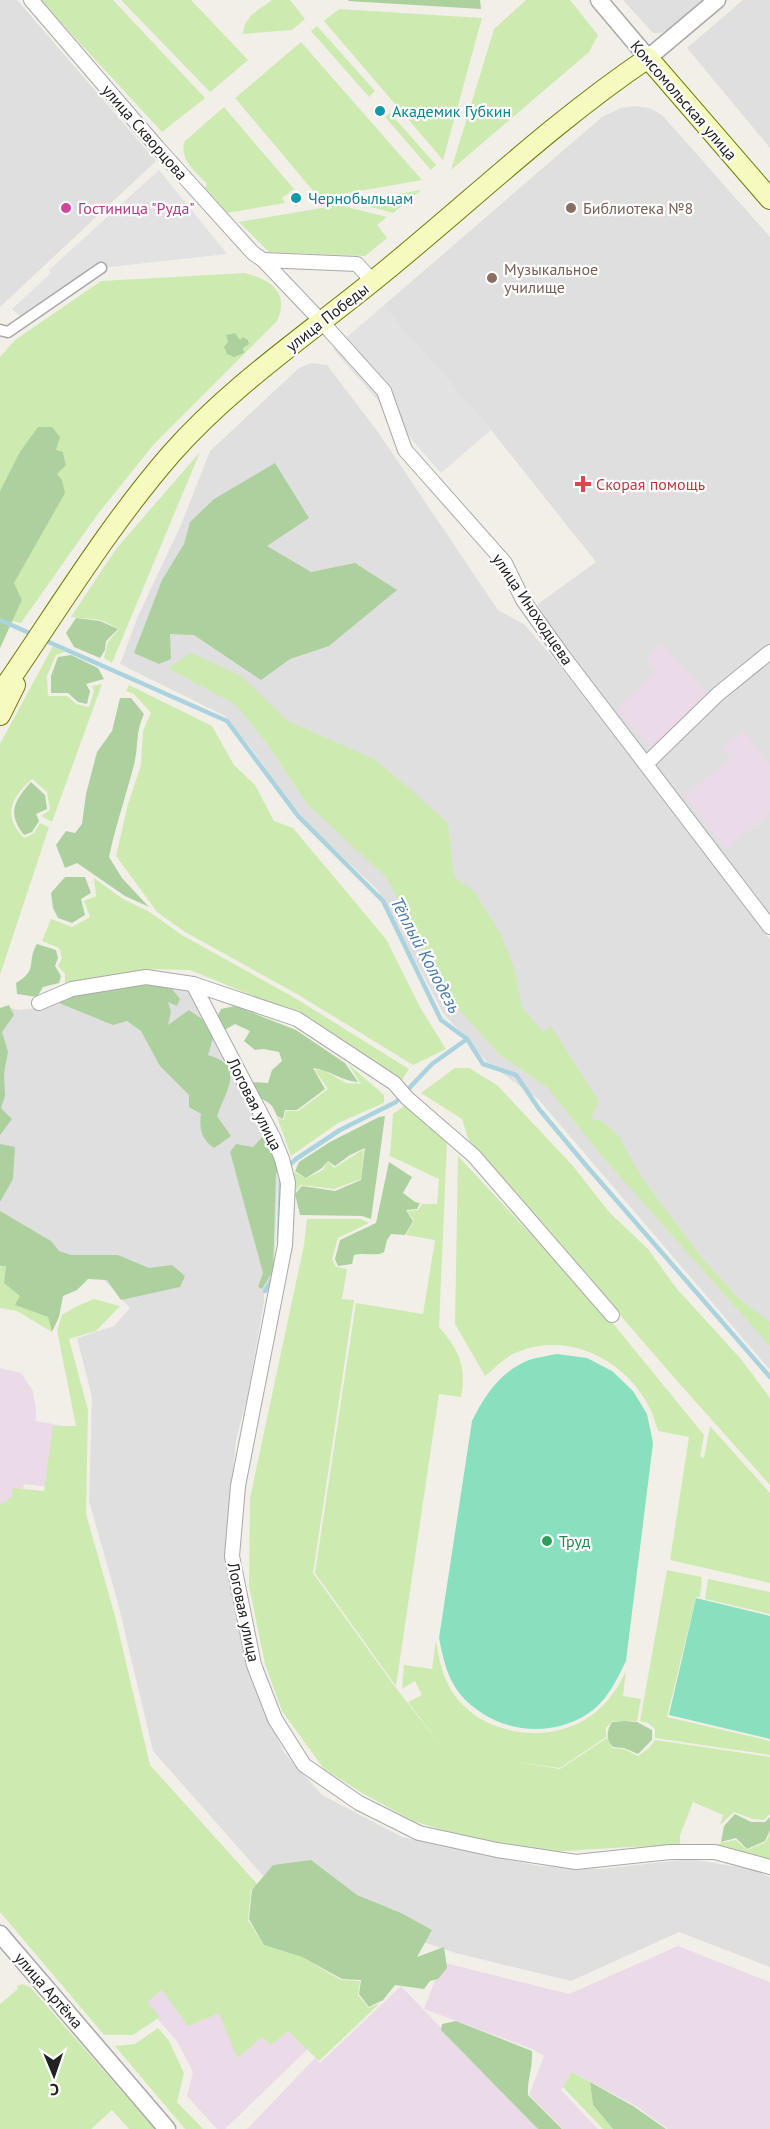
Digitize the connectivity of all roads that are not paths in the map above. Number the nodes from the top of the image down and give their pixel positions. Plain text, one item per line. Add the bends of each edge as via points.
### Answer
1 (31, 0) edge
2 (599, 0) edge
3 (717, 0) edge
4 (648, 58) junction
5 (770, 199) edge
6 (262, 260) junction
7 (101, 267) dead end
8 (373, 282) junction
9 (321, 321) junction
10 (0, 330) edge
11 (33, 647) junction
12 (770, 652) edge
13 (0, 694) edge
14 (0, 715) edge
15 (646, 764) junction
16 (770, 927) edge
17 (193, 984) junction
18 (39, 1003) dead end
19 (612, 1315) dead end
20 (770, 1867) edge
21 (0, 1934) edge
22 (167, 2129) edge

1 - 6 street, улица Скворцова via 158,148
2 - 4 street, Комсомольская улица
3 - 4 street, улица Победы
4 - 5 main road, Комсомольская улица
4 - 8 main road, улица Победы via 468,199
6 - 8 street via 357,264
6 - 9 street, улица Скворцова
7 - 10 street via 8,332
8 - 9 main road, улица Победы
9 - 11 main road, улица Победы via 244,382 172,453 103,540
9 - 15 street, улица Иноходцева via 384,391 405,450 505,563 523,600
11 - 13 main road, улица Победы
11 - 14 main road
12 - 15 street via 718,694
15 - 16 street, улица Иноходцева
17 - 18 street via 146,977 72,989
17 - 19 street via 297,1020 394,1083 474,1156
17 - 20 street, Логовая улица via 273,1137 288,1183 285,1245 238,1486 232,1556 254,1665 275,1719 304,1765 359,1803 419,1833 576,1862 670,1852 715,1852
21 - 22 street, улица Артёма

